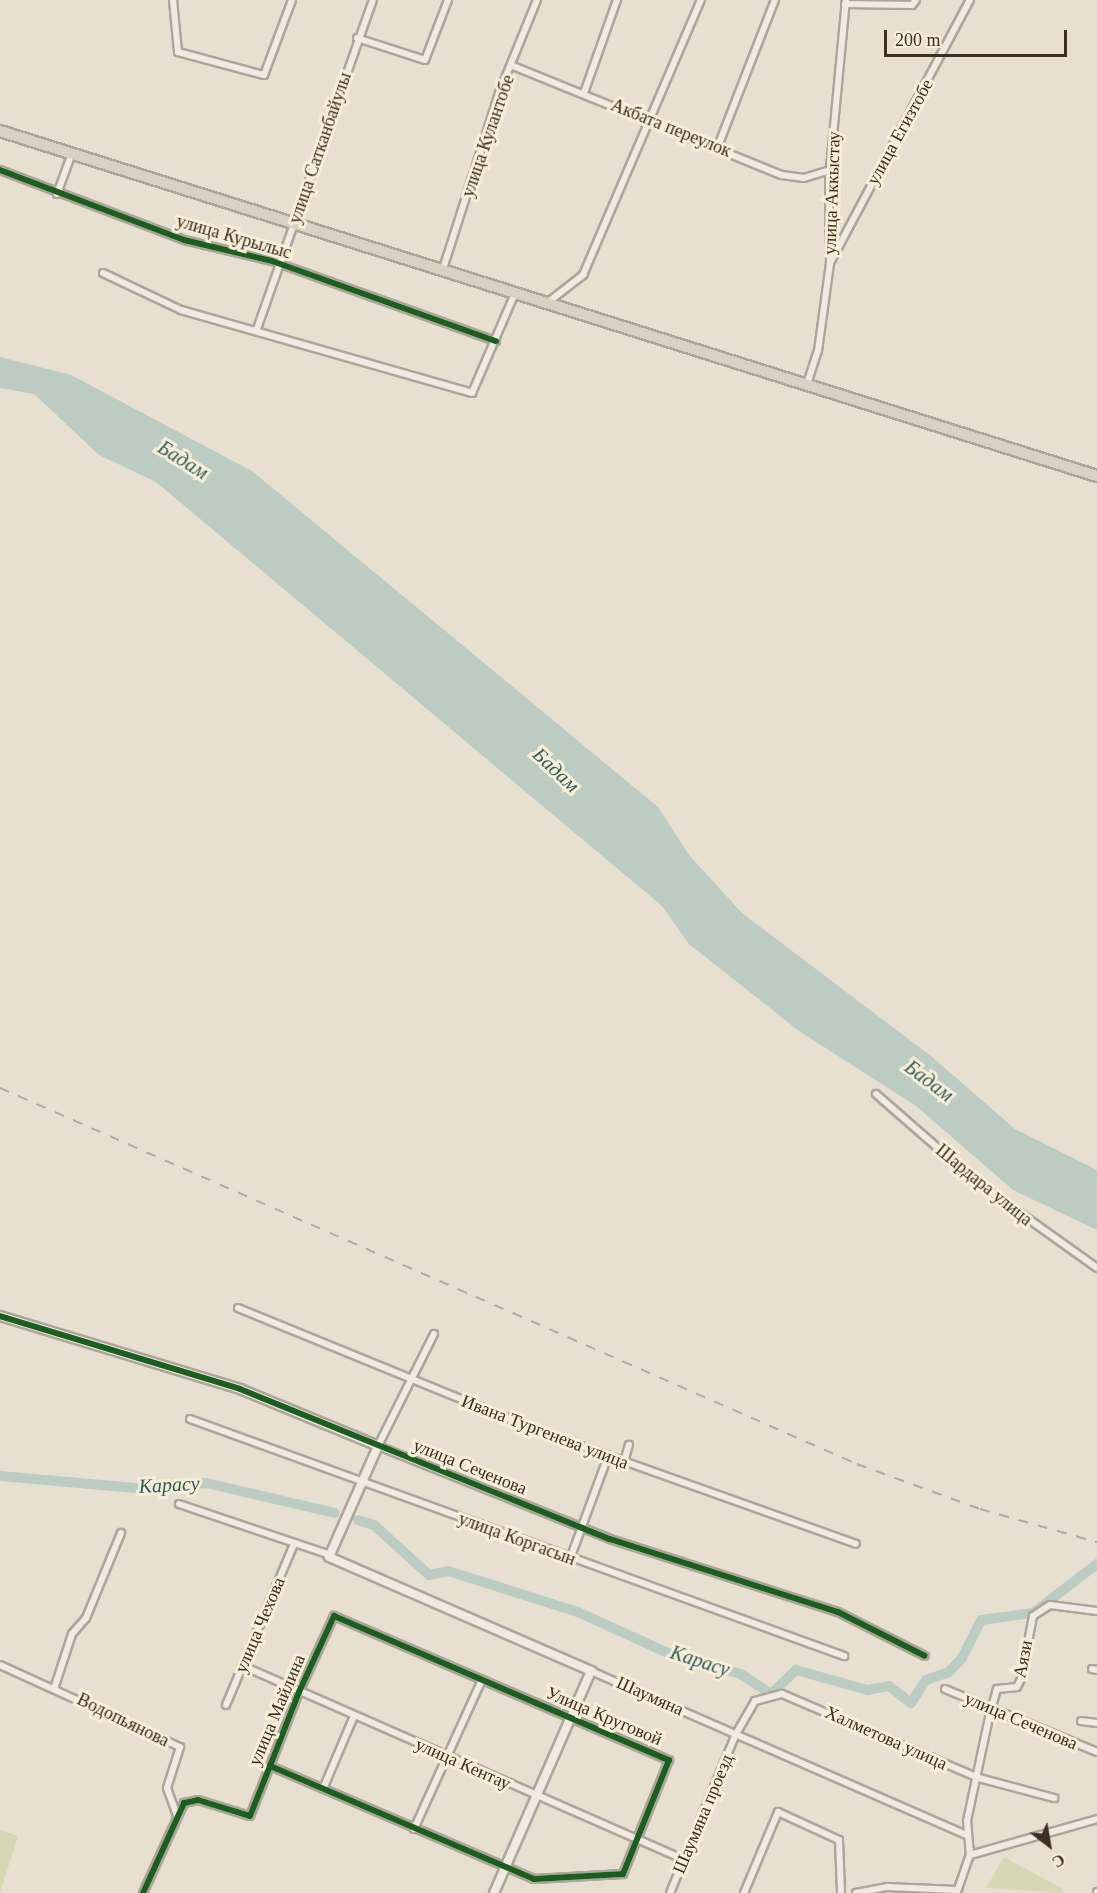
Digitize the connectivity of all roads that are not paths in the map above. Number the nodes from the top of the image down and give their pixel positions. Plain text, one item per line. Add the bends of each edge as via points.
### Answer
1 (173, 0) edge
2 (292, 0) edge
3 (373, 0) edge
4 (448, 0) edge
5 (537, 0) edge
6 (617, 0) edge
7 (700, 0) edge
8 (775, 0) edge
9 (916, 0) edge
10 (970, 0) edge
11 (845, 2) edge
12 (357, 38) junction
13 (513, 66) junction
14 (584, 93) junction
15 (651, 119) junction
16 (0, 131) edge
17 (718, 146) junction
18 (72, 153) junction
19 (0, 170) edge
20 (830, 170) junction
21 (57, 194) junction
22 (296, 224) junction
23 (277, 263) junction
24 (830, 263) junction
25 (103, 273) dead end
26 (442, 273) junction
27 (515, 293) junction
28 (547, 303) junction
29 (257, 329) junction
30 (496, 341) junction
31 (807, 384) junction
32 (1097, 476) edge
33 (876, 1094) dead end
34 (1097, 1268) edge
35 (238, 1308) dead end
36 (0, 1316) edge
37 (434, 1334) dead end
38 (411, 1380) junction
39 (190, 1419) dead end
40 (629, 1445) dead end
41 (378, 1446) junction
42 (608, 1456) junction
43 (624, 1462) junction
44 (361, 1481) junction
45 (179, 1504) dead end
46 (584, 1528) junction
47 (121, 1533) dead end
48 (294, 1544) junction
49 (856, 1544) dead end
50 (330, 1557) junction
51 (570, 1559) junction
52 (1097, 1611) edge
53 (334, 1616) joint
54 (844, 1656) dead end
55 (925, 1656) dead end
56 (0, 1665) edge
57 (243, 1666) junction
58 (591, 1671) junction
59 (482, 1680) junction
60 (55, 1686) junction
61 (945, 1689) dead end
62 (299, 1692) junction
63 (226, 1705) dead end
64 (991, 1711) junction
65 (354, 1716) junction
66 (569, 1718) junction
67 (1081, 1721) dead end
68 (1097, 1723) edge
69 (736, 1734) junction
70 (1097, 1752) edge
71 (447, 1757) junction
72 (270, 1766) junction
73 (979, 1778) junction
74 (322, 1789) junction
75 (536, 1797) junction
76 (1054, 1798) dead end
77 (177, 1815) junction
78 (1097, 1820) edge
79 (414, 1829) junction
80 (966, 1835) junction
81 (637, 1840) junction
82 (970, 1855) junction
83 (684, 1860) junction
84 (504, 1870) junction
85 (957, 1892) edge
86 (143, 1893) edge
87 (494, 1893) edge
88 (670, 1893) edge
89 (744, 1893) edge
90 (841, 1893) edge
91 (856, 1893) edge

1 - 2 street via 178,52 264,75
3 - 12 street, улица Сатканбайулы
4 - 12 street via 424,60
5 - 13 street, улица Кулантобе
6 - 14 street
7 - 15 street
8 - 17 street
9 - 11 street via 912,5
10 - 24 street, улица Егизтобе
11 - 20 street, улица Аккыстау
12 - 22 street, улица Сатканбайулы
13 - 14 street, Акбата переулок
13 - 26 street, улица Кулантобе
14 - 15 street, Акбата переулок
15 - 17 street, Акбата переулок
15 - 28 street via 583,275
16 - 18 highway
17 - 20 street, Акбата переулок via 782,175 804,178
18 - 21 street
18 - 22 highway
19 - 21 street, улица Курылыс
20 - 24 street, улица Аккыстау
21 - 23 street, улица Курылыс via 184,240
22 - 23 street, улица Сатканбайулы
22 - 26 highway
23 - 29 street, улица Сатканбайулы
23 - 30 street, улица Курылыс
24 - 31 street, улица Аккыстау via 818,351
25 - 29 street via 181,310
26 - 27 highway
27 - 28 highway
27 - 30 street
28 - 31 highway
29 - 30 street via 472,393
31 - 32 highway
33 - 34 street, Шардара улица via 978,1183
35 - 38 street, Ивана Тургенева улица
36 - 41 street, улица Сеченова via 240,1389
37 - 38 street
38 - 41 street
38 - 42 street, Ивана Тургенева улица
39 - 44 street, улица Коргасын
40 - 43 street
41 - 44 street
41 - 46 street, улица Сеченова
42 - 43 street, Ивана Тургенева улица
42 - 46 street
43 - 49 street, Ивана Тургенева улица
44 - 50 street
44 - 51 street, улица Коргасын
45 - 48 street, Шаумяна
46 - 51 street
46 - 55 street, улица Сеченова via 838,1612
47 - 60 street via 86,1618 72,1634
48 - 50 street, Шаумяна
48 - 57 street, улица Чехова
50 - 58 street, Шаумяна
51 - 54 street, улица Коргасын
52 - 64 street, Аязи via 1050,1605 1034,1616 1021,1679 1017,1687 997,1689
53 - 59 street, Улица Круговой
53 - 62 street, улица Майлина
56 - 60 street, Водопьянова
57 - 62 street, улица Кентау
57 - 63 street, улица Чехова
58 - 66 street
58 - 69 street, Шаумяна
59 - 66 street, Улица Круговой
59 - 71 street
60 - 77 street, Водопьянова via 180,1747 167,1788
61 - 64 street, улица Сеченова
62 - 65 street, улица Кентау
62 - 72 street, улица Майлина
64 - 70 street, улица Сеченова
64 - 73 street, Аязи
65 - 71 street, улица Кентау
65 - 74 street
66 - 75 street
66 - 81 street, Улица Круговой via 669,1760
67 - 68 street
69 - 73 street, Халметова улица via 755,1701 789,1695
69 - 80 street, Шаумяна
69 - 83 street, Шаумяна проезд
71 - 75 street, улица Кентау
71 - 79 street
72 - 74 street, Улица Круговой
72 - 77 street, улица Майлина via 250,1816 198,1800 184,1803
73 - 76 street, Халметова улица
73 - 80 street, Аязи
74 - 79 street, Улица Круговой
75 - 81 street, улица Кентау
75 - 84 street
77 - 86 street
78 - 82 street
79 - 84 street, Улица Круговой
80 - 82 street, Аязи
81 - 83 street, улица Кентау
81 - 84 street, Улица Круговой via 623,1874 534,1879
82 - 85 street
83 - 88 street, Шаумяна проезд
84 - 87 street
85 - 91 street via 887,1887
89 - 90 street via 778,1812 839,1840

